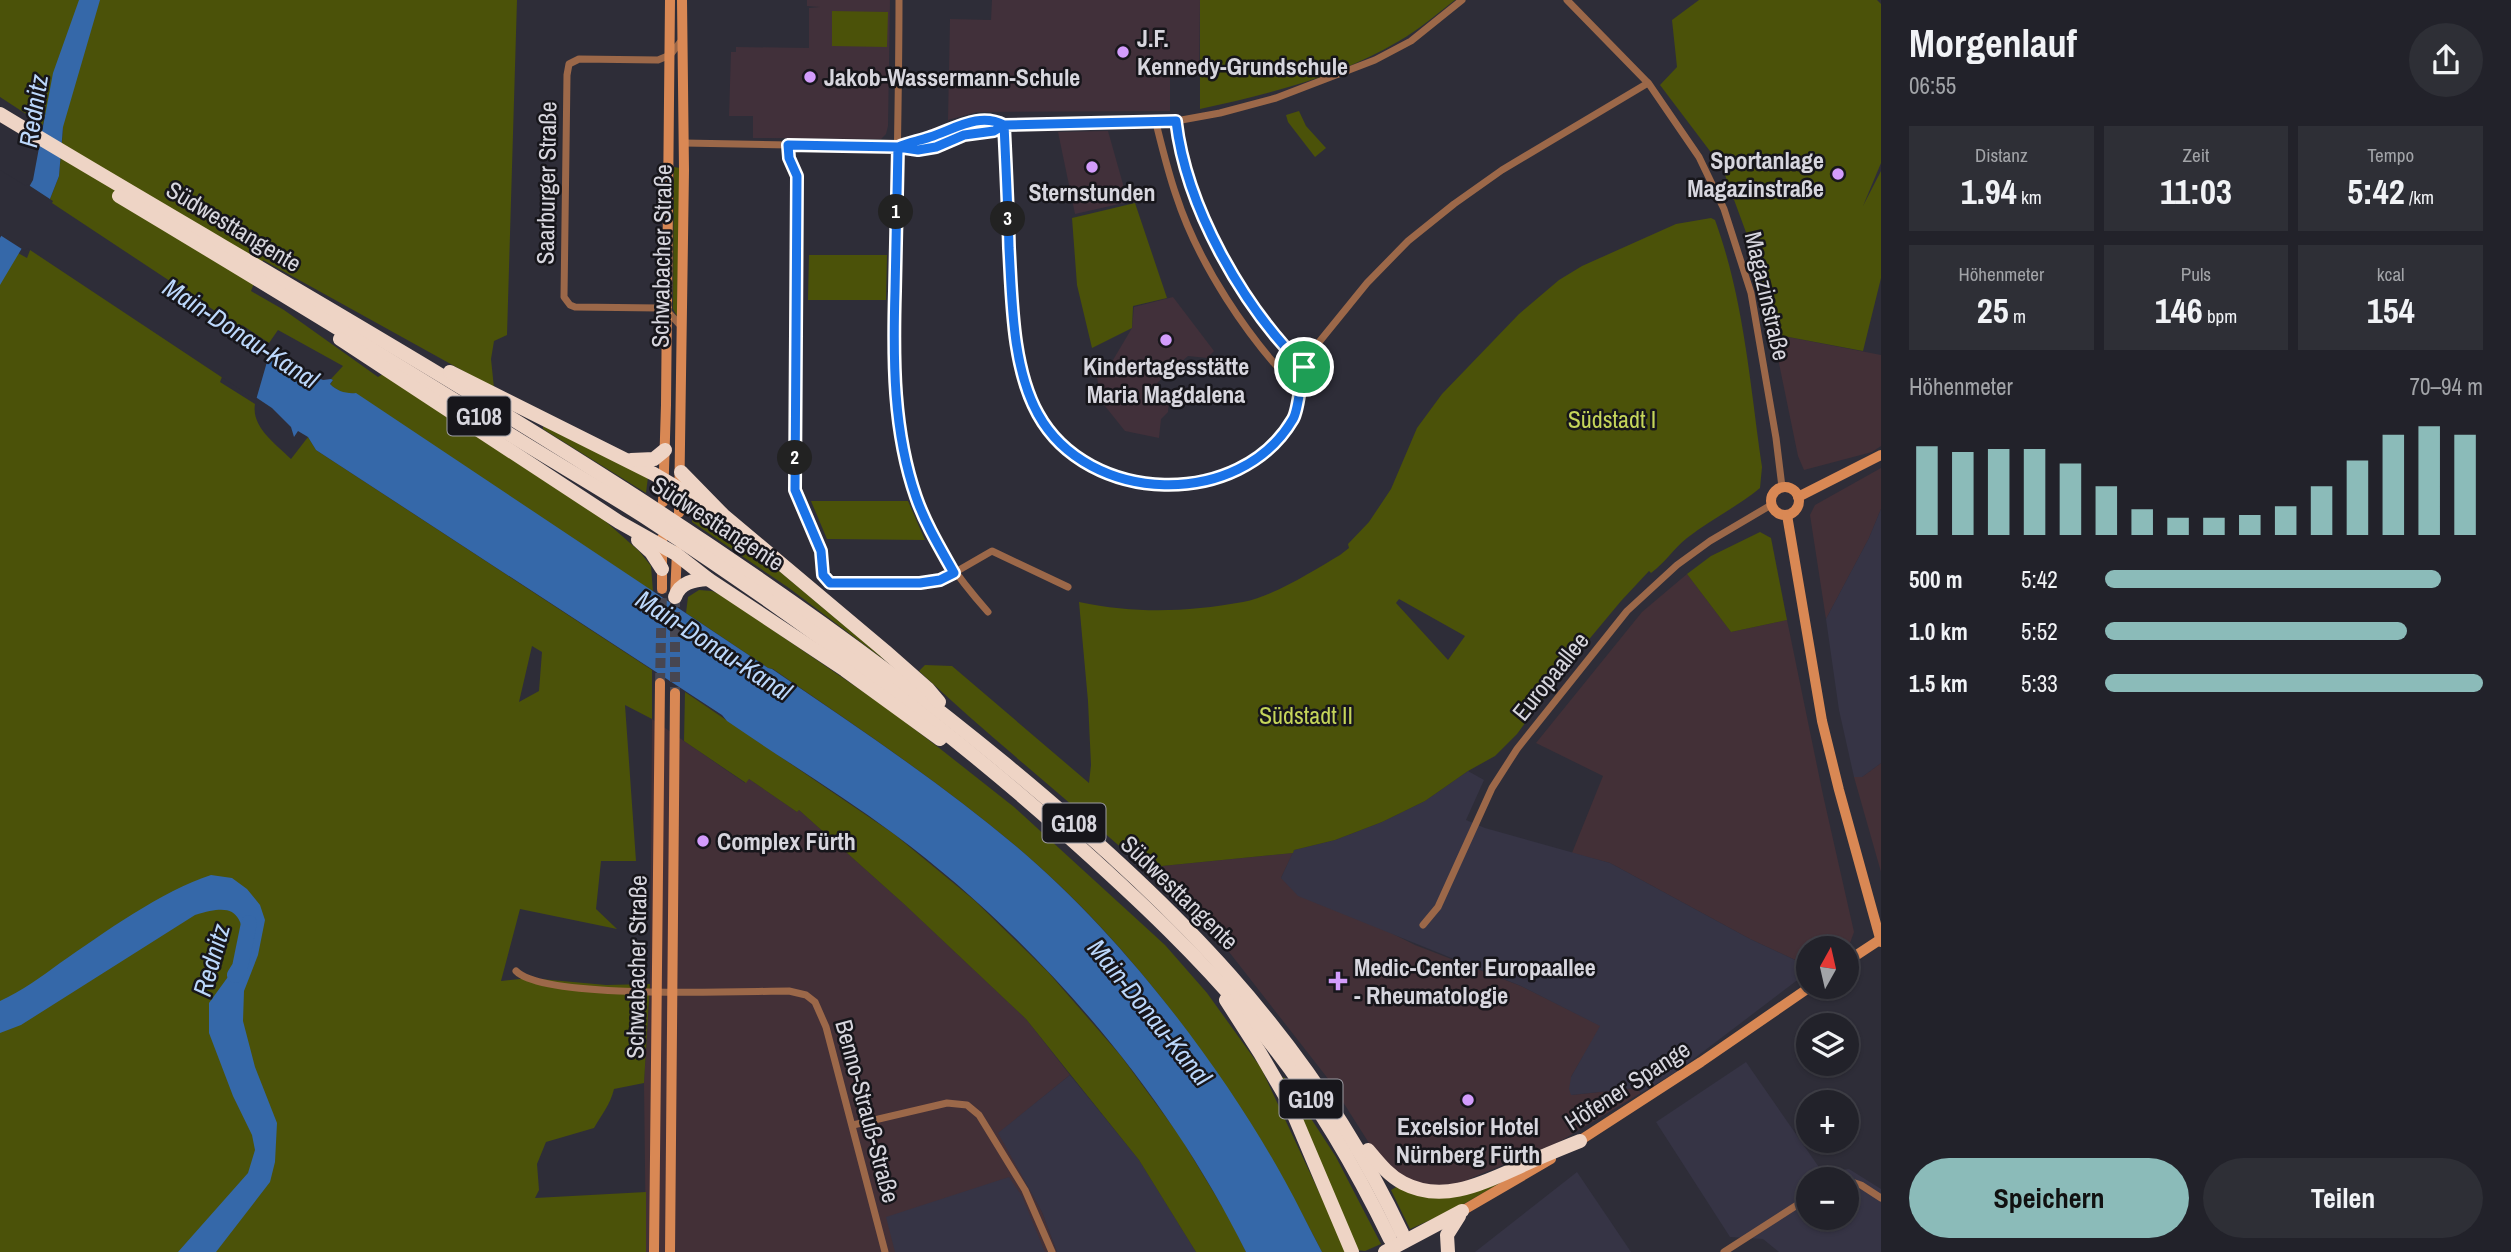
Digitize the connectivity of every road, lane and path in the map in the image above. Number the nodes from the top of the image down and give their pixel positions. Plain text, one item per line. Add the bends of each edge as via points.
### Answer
1 (670, 0) edge
2 (682, 0) edge
3 (900, 0) edge
4 (1462, 0) edge
5 (1567, 0) edge
6 (682, 40) junction
7 (670, 55) junction
8 (1648, 83) junction
9 (0, 114) edge
10 (1176, 121) junction
11 (1156, 123) junction
12 (1004, 125) junction
13 (0, 126) edge
14 (22, 133) junction
15 (684, 143) junction
16 (788, 145) junction
17 (898, 147) junction
18 (260, 274) junction
19 (668, 312) junction
20 (314, 313) junction
21 (681, 326) junction
22 (361, 328) junction
23 (1304, 367) junction
24 (1298, 389) junction
25 (666, 450) junction
26 (1881, 455) edge
27 (626, 460) junction
28 (681, 471) junction
29 (664, 482) junction
30 (1782, 488) junction
31 (680, 491) junction
32 (1798, 497) junction
33 (663, 502) dead end
34 (1771, 505) junction
35 (679, 513) dead end
36 (722, 514) junction
37 (1787, 515) junction
38 (619, 522) junction
39 (669, 546) junction
40 (662, 569) junction
41 (954, 573) junction
42 (708, 579) junction
43 (1068, 587) dead end
44 (668, 593) junction
45 (988, 612) dead end
46 (660, 683) tunnel mouth
47 (675, 693) tunnel mouth
48 (955, 723) junction
49 (995, 773) junction
50 (1423, 925) dead end
51 (1184, 935) junction
52 (1881, 940) edge
53 (1859, 954) edge
54 (516, 971) dead end
55 (1210, 972) junction
56 (656, 992) junction
57 (671, 993) junction
58 (1796, 997) edge
59 (853, 1125) junction
60 (1352, 1136) junction
61 (1580, 1141) junction
62 (1859, 1184) edge
63 (1881, 1198) edge
64 (1796, 1206) edge
65 (1462, 1211) junction
66 (1392, 1241) edge
67 (654, 1252) edge
68 (670, 1252) edge
69 (885, 1252) edge
70 (1052, 1252) edge
71 (1352, 1252) edge
72 (1448, 1252) edge
73 (1724, 1252) edge

1 - 7 main road, Schwabacher Straße
2 - 6 main road, Schwabacher Straße
3 - 17 street
4 - 10 street via 1411,41 1375,60 1276,97
5 - 8 street, Magazinstraße
6 - 7 street
6 - 15 main road, Schwabacher Straße
7 - 19 main road, Schwabacher Straße
7 - 19 street, Saarburger Straße via 658,60 579,59 569,64 564,297 575,307 659,308
8 - 23 street via 1502,170 1408,241 1367,283
8 - 30 street, Magazinstraße via 1699,157 1724,209 1751,293
9 - 14 highway, Südwesttangente / G108
10 - 11 street
10 - 23 street via 1181,153 1218,250 1259,315
11 - 12 street
11 - 24 street via 1176,197 1216,280 1247,331
12 - 17 street via 926,149
12 - 17 street via 994,120 969,122
12 - 24 street via 1018,354 1038,414 1060,443 1117,478 1152,486 1219,478 1275,442 1296,414
13 - 14 highway, Südwesttangente / G108
14 - 18 highway, Südwesttangente / G108
15 - 16 street
15 - 21 main road, Schwabacher Straße
16 - 17 street
16 - 41 street via 797,176 795,490 821,551 823,575 830,583 844,584 940,580
17 - 41 street via 893,346 900,427 915,496
18 - 20 highway, Südwesttangente / G108
18 - 22 highway, Südwesttangente / G108
19 - 21 street
19 - 25 main road, Schwabacher Straße
20 - 38 highway via 331,333
20 - 49 highway, Südwesttangente / G108 via 696,551 852,659
21 - 28 main road, Schwabacher Straße
22 - 27 highway via 403,345
22 - 48 highway, Südwesttangente / G108 via 696,535 862,650
23 - 24 street
25 - 27 highway via 654,459
25 - 29 main road, Schwabacher Straße
26 - 32 main road
27 - 29 highway
28 - 31 main road, Schwabacher Straße
28 - 36 highway
29 - 31 highway
29 - 33 main road, Schwabacher Straße
30 - 32 main road
30 - 34 main road via 1774,492
31 - 35 main road, Schwabacher Straße
31 - 36 highway
32 - 37 main road via 1795,511
34 - 37 main road via 1777,513
34 - 50 street, Europaallee via 1676,565 1627,611 1492,788 1438,907
36 - 48 highway via 928,688
37 - 52 main road via 1821,713
38 - 39 highway
38 - 40 highway
39 - 40 main road
39 - 42 highway
39 - 44 main road
40 - 44 main road
41 - 43 street via 992,551
41 - 45 street
42 - 44 highway
42 - 49 highway
46 - 56 main road, Schwabacher Straße
47 - 57 main road, Schwabacher Straße
48 - 51 highway, Südwesttangente / G108 via 1072,821
49 - 51 highway, Südwesttangente / G108
51 - 55 highway, Südwesttangente / G109
51 - 60 highway, Südwesttangente / G109 via 1231,974 1274,1025
52 - 53 main road
54 - 56 street via 532,981 567,987
55 - 66 highway, Südwesttangente / G109 via 1270,1042 1314,1104
55 - 71 highway via 1288,1101
56 - 57 street
56 - 67 main road, Schwabacher Straße
57 - 59 street, Benno-Strauß-Straße via 789,991 806,995 815,1002 826,1027
57 - 68 main road, Schwabacher Straße
58 - 61 main road, Höfener Spange
59 - 69 street, Benno-Strauß-Straße
59 - 70 street via 947,1103 967,1105 979,1115 1025,1190
60 - 61 highway via 1396,1179 1436,1192 1469,1187
60 - 66 highway, Südwesttangente / G109
61 - 65 main road, Höfener Spange
62 - 63 street
64 - 73 street
65 - 66 highway
65 - 72 highway via 1447,1235

